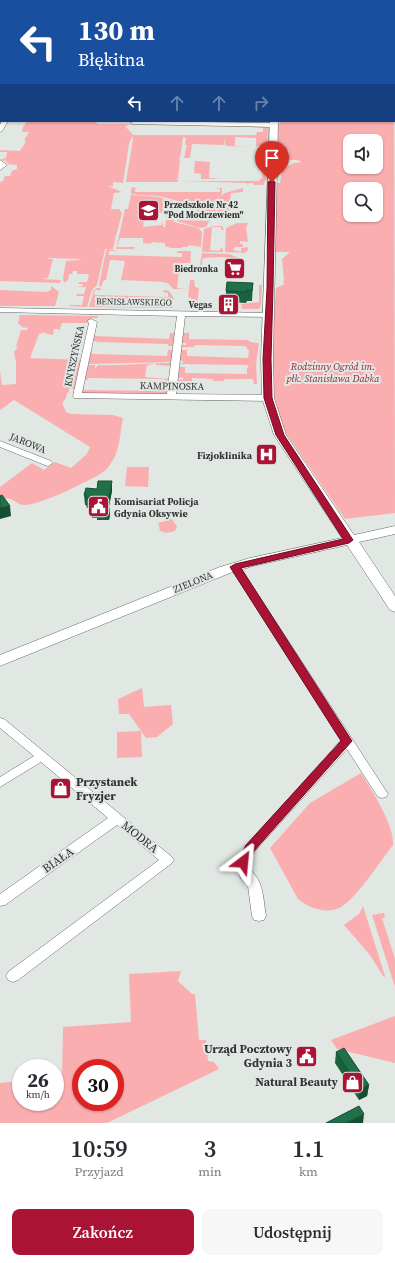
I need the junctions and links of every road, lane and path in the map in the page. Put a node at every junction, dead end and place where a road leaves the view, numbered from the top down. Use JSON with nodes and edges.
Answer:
{"nodes":[{"id":1,"x":162,"y":122,"type":"edge"},
{"id":2,"x":3,"y":123,"type":"edge"},
{"id":3,"x":134,"y":123,"type":"dead end"},
{"id":4,"x":207,"y":123,"type":"edge"},
{"id":5,"x":274,"y":123,"type":"edge"},
{"id":6,"x":0,"y":130,"type":"edge"},
{"id":7,"x":0,"y":162,"type":"edge"},
{"id":8,"x":0,"y":168,"type":"edge"},
{"id":9,"x":0,"y":310,"type":"edge"},
{"id":10,"x":181,"y":313,"type":"junction"},
{"id":11,"x":268,"y":315,"type":"junction"},
{"id":12,"x":91,"y":321,"type":"dead end"},
{"id":13,"x":77,"y":396,"type":"joint"},
{"id":14,"x":171,"y":397,"type":"junction"},
{"id":15,"x":268,"y":398,"type":"junction"},
{"id":16,"x":0,"y":444,"type":"edge"},
{"id":17,"x":48,"y":463,"type":"dead end"},
{"id":18,"x":395,"y":530,"type":"edge"},
{"id":19,"x":349,"y":540,"type":"junction"},
{"id":20,"x":235,"y":567,"type":"junction"},
{"id":21,"x":395,"y":608,"type":"edge"},
{"id":22,"x":0,"y":661,"type":"edge"},
{"id":23,"x":0,"y":722,"type":"edge"},
{"id":24,"x":347,"y":741,"type":"junction"},
{"id":25,"x":41,"y":757,"type":"junction"},
{"id":26,"x":0,"y":783,"type":"edge"},
{"id":27,"x":382,"y":794,"type":"dead end"},
{"id":28,"x":117,"y":818,"type":"junction"},
{"id":29,"x":0,"y":901,"type":"edge"},
{"id":30,"x":259,"y":916,"type":"dead end"},
{"id":31,"x":14,"y":976,"type":"dead end"}],
"edges":[{"from":1,"to":3,"type":"street"},
{"from":1,"to":4,"type":"street"},
{"from":2,"to":6,"type":"street"},
{"from":4,"to":5,"type":"street"},
{"from":5,"to":11,"type":"street"},
{"from":7,"to":8,"type":"street"},
{"from":9,"to":10,"type":"street","name":"BENISŁAWSKIEGO"},
{"from":10,"to":11,"type":"street","name":"BENISŁAWSKIEGO"},
{"from":10,"to":14,"type":"street"},
{"from":11,"to":15,"type":"street"},
{"from":12,"to":13,"type":"street","name":"KNYSZYŃSKA"},
{"from":13,"to":14,"type":"street","name":"KAMPINOSKA"},
{"from":14,"to":15,"type":"street","name":"KAMPINOSKA"},
{"from":15,"to":19,"type":"street"},
{"from":16,"to":17,"type":"street","name":"JAROWA"},
{"from":18,"to":19,"type":"street","name":"ZIELONA"},
{"from":19,"to":20,"type":"street","name":"ZIELONA"},
{"from":19,"to":21,"type":"street"},
{"from":20,"to":22,"type":"street","name":"ZIELONA"},
{"from":20,"to":24,"type":"street"},
{"from":23,"to":25,"type":"street","name":"MODRA"},
{"from":24,"to":27,"type":"street"},
{"from":24,"to":30,"type":"street"},
{"from":25,"to":26,"type":"street"},
{"from":25,"to":28,"type":"street","name":"MODRA"},
{"from":28,"to":29,"type":"street","name":"BIAŁA"},
{"from":28,"to":31,"type":"street","name":"MODRA"}]}
